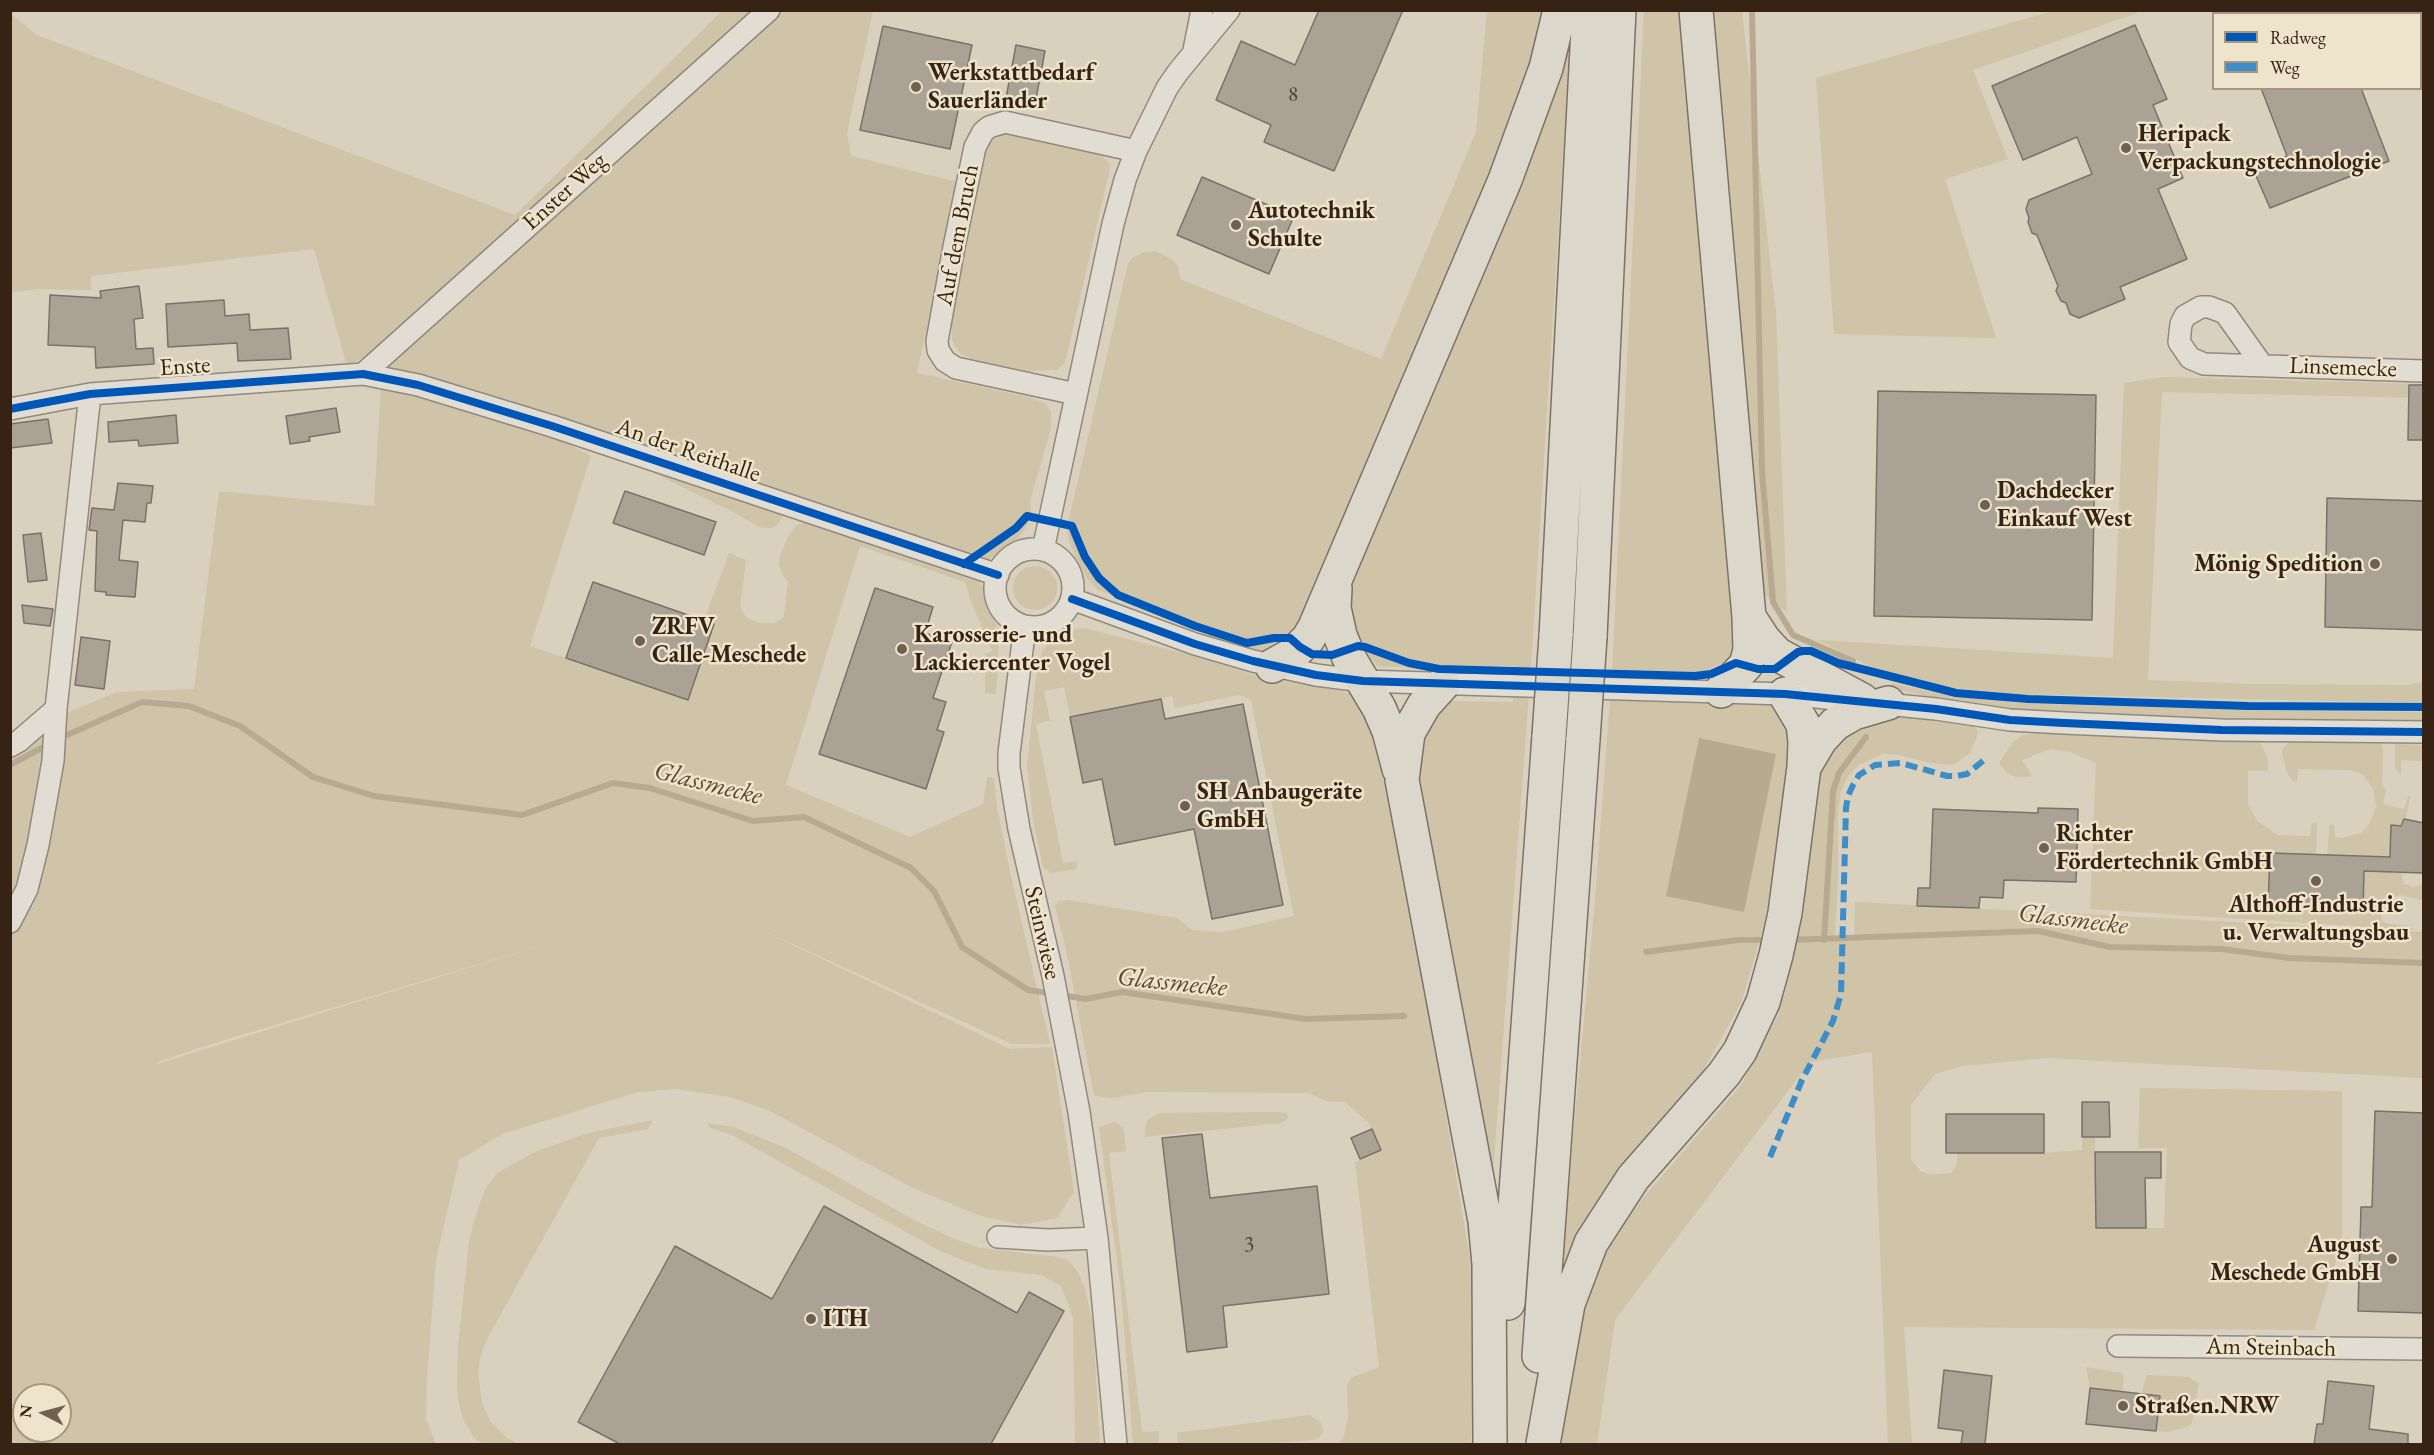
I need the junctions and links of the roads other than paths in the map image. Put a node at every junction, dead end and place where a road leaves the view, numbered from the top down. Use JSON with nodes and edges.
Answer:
{"nodes":[{"id":1,"x":769,"y":10,"type":"edge"},
{"id":2,"x":1202,"y":10,"type":"edge"},
{"id":3,"x":1229,"y":10,"type":"edge"},
{"id":4,"x":1560,"y":10,"type":"edge"},
{"id":5,"x":1589,"y":10,"type":"edge"},
{"id":6,"x":1619,"y":10,"type":"edge"},
{"id":7,"x":1696,"y":10,"type":"edge"},
{"id":8,"x":1193,"y":53,"type":"junction"},
{"id":9,"x":1136,"y":151,"type":"junction"},
{"id":10,"x":2262,"y":364,"type":"dead end"},
{"id":11,"x":2424,"y":370,"type":"edge"},
{"id":12,"x":363,"y":374,"type":"junction"},
{"id":13,"x":90,"y":394,"type":"junction"},
{"id":14,"x":1076,"y":394,"type":"junction"},
{"id":15,"x":10,"y":409,"type":"edge"},
{"id":16,"x":1043,"y":550,"type":"junction"},
{"id":17,"x":998,"y":575,"type":"junction"},
{"id":18,"x":1335,"y":581,"type":"junction"},
{"id":19,"x":1072,"y":599,"type":"junction"},
{"id":20,"x":1749,"y":617,"type":"junction"},
{"id":21,"x":1025,"y":626,"type":"junction"},
{"id":22,"x":1272,"y":666,"type":"junction"},
{"id":23,"x":1362,"y":681,"type":"junction"},
{"id":24,"x":1443,"y":684,"type":"junction"},
{"id":25,"x":1721,"y":691,"type":"junction"},
{"id":26,"x":1785,"y":694,"type":"junction"},
{"id":27,"x":1875,"y":702,"type":"junction"},
{"id":28,"x":55,"y":719,"type":"junction"},
{"id":29,"x":2424,"y":732,"type":"edge"},
{"id":30,"x":10,"y":746,"type":"edge"},
{"id":31,"x":1804,"y":767,"type":"junction"},
{"id":32,"x":1402,"y":780,"type":"junction"},
{"id":33,"x":10,"y":922,"type":"edge"},
{"id":34,"x":998,"y":1237,"type":"dead end"},
{"id":35,"x":1098,"y":1238,"type":"junction"},
{"id":36,"x":2118,"y":1346,"type":"dead end"},
{"id":37,"x":2424,"y":1349,"type":"edge"},
{"id":38,"x":1116,"y":1444,"type":"edge"},
{"id":39,"x":1490,"y":1444,"type":"edge"},
{"id":40,"x":1498,"y":1444,"type":"edge"},
{"id":41,"x":1533,"y":1444,"type":"edge"},
{"id":42,"x":1543,"y":1444,"type":"edge"}],
"edges":[{"from":1,"to":12,"type":"street","name":"Enster Weg"},
{"from":2,"to":8,"type":"street"},
{"from":3,"to":8,"type":"street"},
{"from":4,"to":18,"type":"highway"},
{"from":5,"to":40,"type":"highway","bridge":true},
{"from":6,"to":41,"type":"highway","bridge":true},
{"from":7,"to":20,"type":"highway"},
{"from":8,"to":9,"type":"street"},
{"from":9,"to":14,"type":"street"},
{"from":9,"to":14,"type":"street","name":"Auf dem Bruch"},
{"from":10,"to":11,"type":"street","name":"Linsemecke"},
{"from":12,"to":13,"type":"street","name":"Enste"},
{"from":12,"to":17,"type":"street","name":"An der Reithalle"},
{"from":13,"to":15,"type":"street","name":"Enste"},
{"from":13,"to":28,"type":"street"},
{"from":14,"to":16,"type":"street"},
{"from":16,"to":17,"type":"street"},
{"from":16,"to":19,"type":"street"},
{"from":17,"to":21,"type":"street"},
{"from":18,"to":22,"type":"highway"},
{"from":18,"to":23,"type":"highway"},
{"from":19,"to":21,"type":"street"},
{"from":19,"to":22,"type":"street"},
{"from":20,"to":25,"type":"highway"},
{"from":20,"to":27,"type":"highway"},
{"from":21,"to":35,"type":"street","name":"Steinwiese"},
{"from":22,"to":23,"type":"street"},
{"from":23,"to":24,"type":"street"},
{"from":23,"to":32,"type":"highway"},
{"from":24,"to":25,"type":"street"},
{"from":24,"to":32,"type":"highway"},
{"from":25,"to":26,"type":"street"},
{"from":26,"to":27,"type":"street"},
{"from":26,"to":31,"type":"highway"},
{"from":27,"to":29,"type":"street"},
{"from":27,"to":31,"type":"highway"},
{"from":28,"to":30,"type":"street"},
{"from":28,"to":33,"type":"street"},
{"from":31,"to":42,"type":"highway"},
{"from":32,"to":39,"type":"highway"},
{"from":34,"to":35,"type":"street"},
{"from":35,"to":38,"type":"street","name":"Steinwiese"},
{"from":36,"to":37,"type":"street","name":"Am Steinbach"}]}
